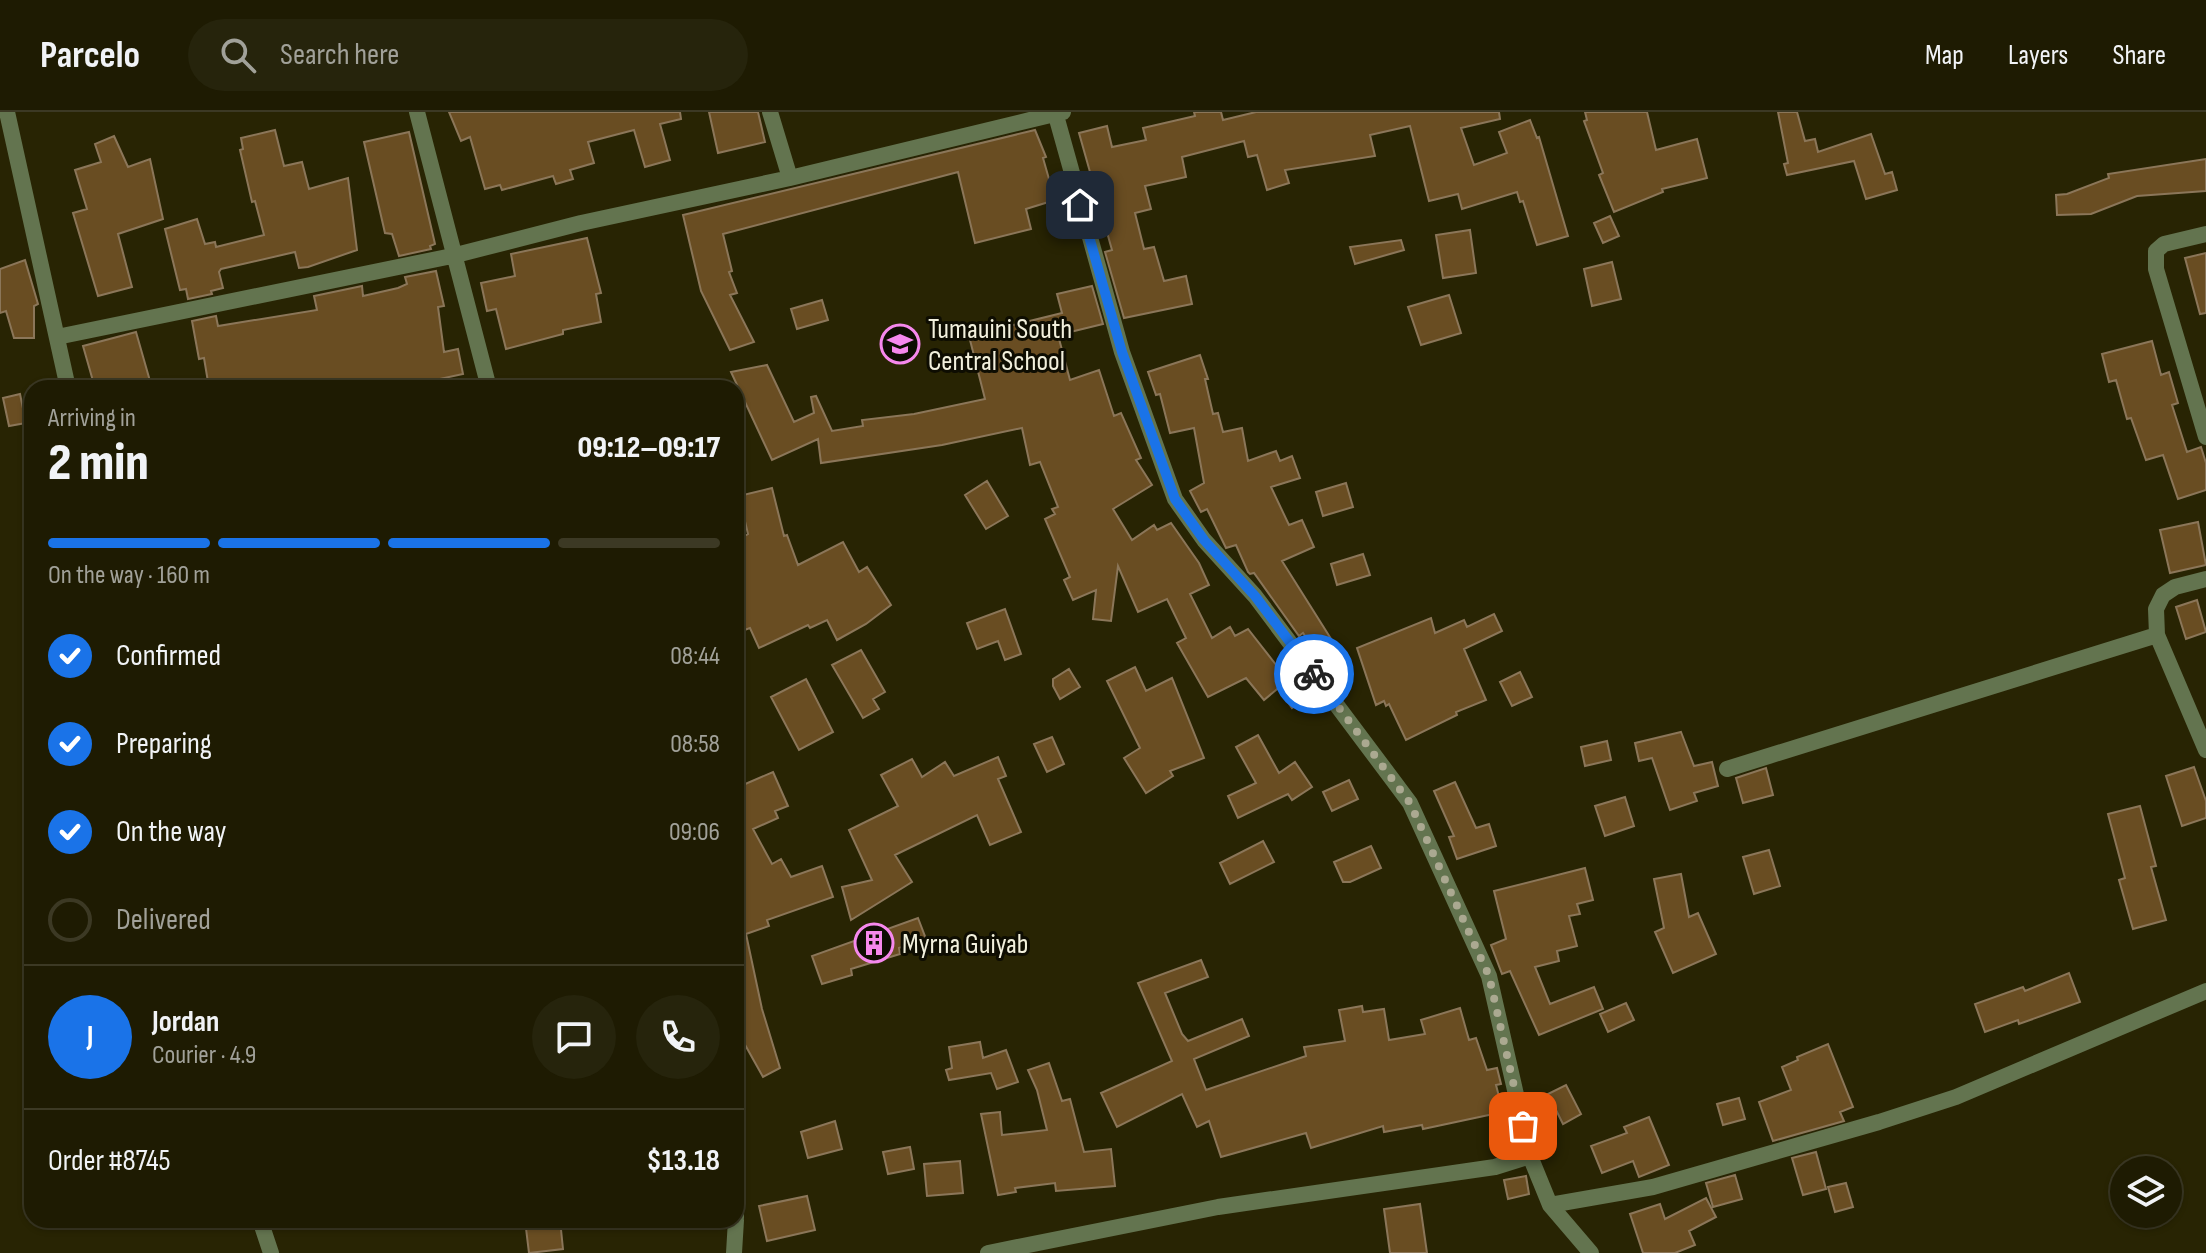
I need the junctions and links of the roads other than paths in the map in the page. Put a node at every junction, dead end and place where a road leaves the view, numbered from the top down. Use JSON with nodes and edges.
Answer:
{"nodes":[{"id":1,"x":7,"y":112,"type":"edge"},
{"id":2,"x":417,"y":112,"type":"edge"},
{"id":3,"x":770,"y":112,"type":"edge"},
{"id":4,"x":1058,"y":112,"type":"edge"},
{"id":5,"x":790,"y":178,"type":"junction"},
{"id":6,"x":2206,"y":234,"type":"edge"},
{"id":7,"x":452,"y":256,"type":"junction"},
{"id":8,"x":57,"y":337,"type":"junction"},
{"id":9,"x":66,"y":380,"type":"edge"},
{"id":10,"x":487,"y":380,"type":"edge"},
{"id":11,"x":2206,"y":437,"type":"edge"},
{"id":12,"x":2206,"y":579,"type":"edge"},
{"id":13,"x":2157,"y":635,"type":"junction"},
{"id":14,"x":2206,"y":750,"type":"edge"},
{"id":15,"x":1727,"y":769,"type":"dead end"},
{"id":16,"x":2206,"y":991,"type":"edge"},
{"id":17,"x":1530,"y":1156,"type":"junction"},
{"id":18,"x":1550,"y":1205,"type":"junction"},
{"id":19,"x":263,"y":1228,"type":"edge"},
{"id":20,"x":735,"y":1228,"type":"edge"},
{"id":21,"x":271,"y":1253,"type":"edge"},
{"id":22,"x":734,"y":1253,"type":"edge"},
{"id":23,"x":988,"y":1253,"type":"edge"},
{"id":24,"x":1591,"y":1253,"type":"edge"}],
"edges":[{"from":1,"to":8,"type":"street"},
{"from":2,"to":7,"type":"street"},
{"from":3,"to":5,"type":"street"},
{"from":4,"to":5,"type":"street"},
{"from":4,"to":17,"type":"street"},
{"from":5,"to":7,"type":"street"},
{"from":6,"to":11,"type":"street"},
{"from":7,"to":8,"type":"street"},
{"from":7,"to":10,"type":"street"},
{"from":8,"to":9,"type":"street"},
{"from":12,"to":13,"type":"street"},
{"from":13,"to":14,"type":"street"},
{"from":13,"to":15,"type":"street"},
{"from":16,"to":18,"type":"street"},
{"from":17,"to":18,"type":"street"},
{"from":17,"to":23,"type":"street"},
{"from":18,"to":24,"type":"street"},
{"from":19,"to":21,"type":"street"},
{"from":20,"to":22,"type":"street"}]}
